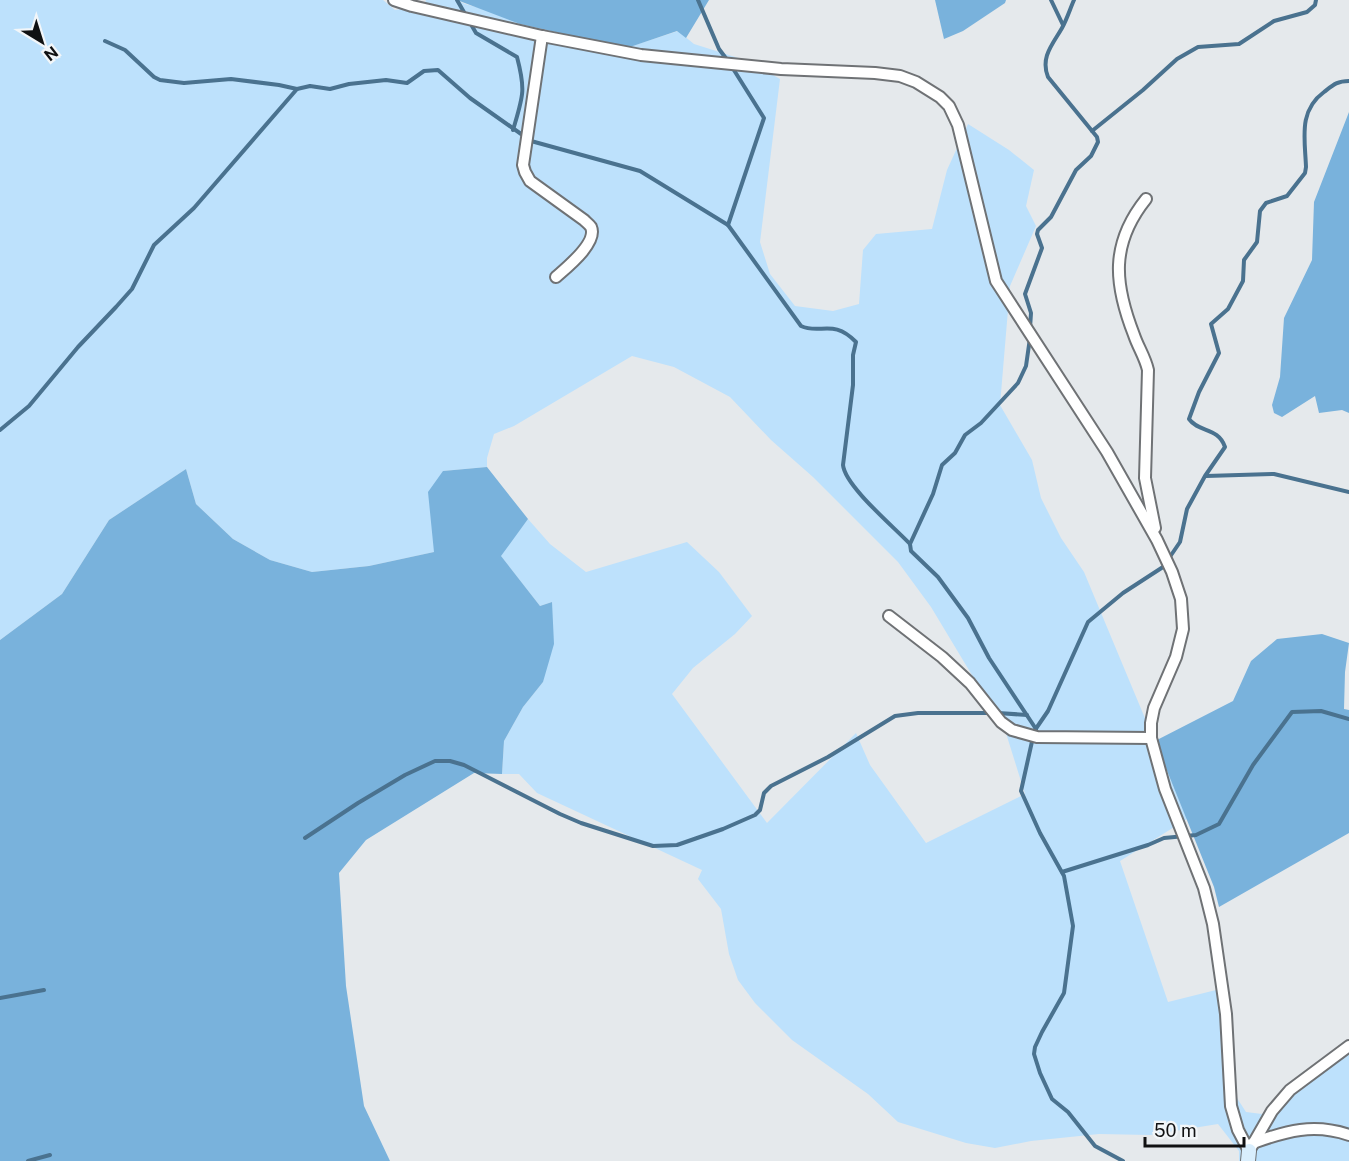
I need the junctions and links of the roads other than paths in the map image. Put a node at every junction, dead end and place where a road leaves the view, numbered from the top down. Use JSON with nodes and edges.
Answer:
{"nodes":[{"id":1,"x":394,"y":0,"type":"edge"},
{"id":2,"x":542,"y":36,"type":"junction"},
{"id":3,"x":1146,"y":199,"type":"dead end"},
{"id":4,"x":556,"y":277,"type":"dead end"},
{"id":5,"x":1157,"y":540,"type":"junction"},
{"id":6,"x":889,"y":616,"type":"dead end"},
{"id":7,"x":1151,"y":738,"type":"junction"},
{"id":8,"x":1349,"y":1046,"type":"edge"},
{"id":9,"x":1349,"y":1135,"type":"edge"},
{"id":10,"x":1250,"y":1152,"type":"edge"}],
"edges":[{"from":1,"to":2,"type":"street"},
{"from":2,"to":4,"type":"street"},
{"from":2,"to":5,"type":"street"},
{"from":3,"to":5,"type":"street"},
{"from":5,"to":7,"type":"street"},
{"from":6,"to":7,"type":"street"},
{"from":7,"to":10,"type":"street"},
{"from":8,"to":10,"type":"street"},
{"from":9,"to":10,"type":"street"}]}
